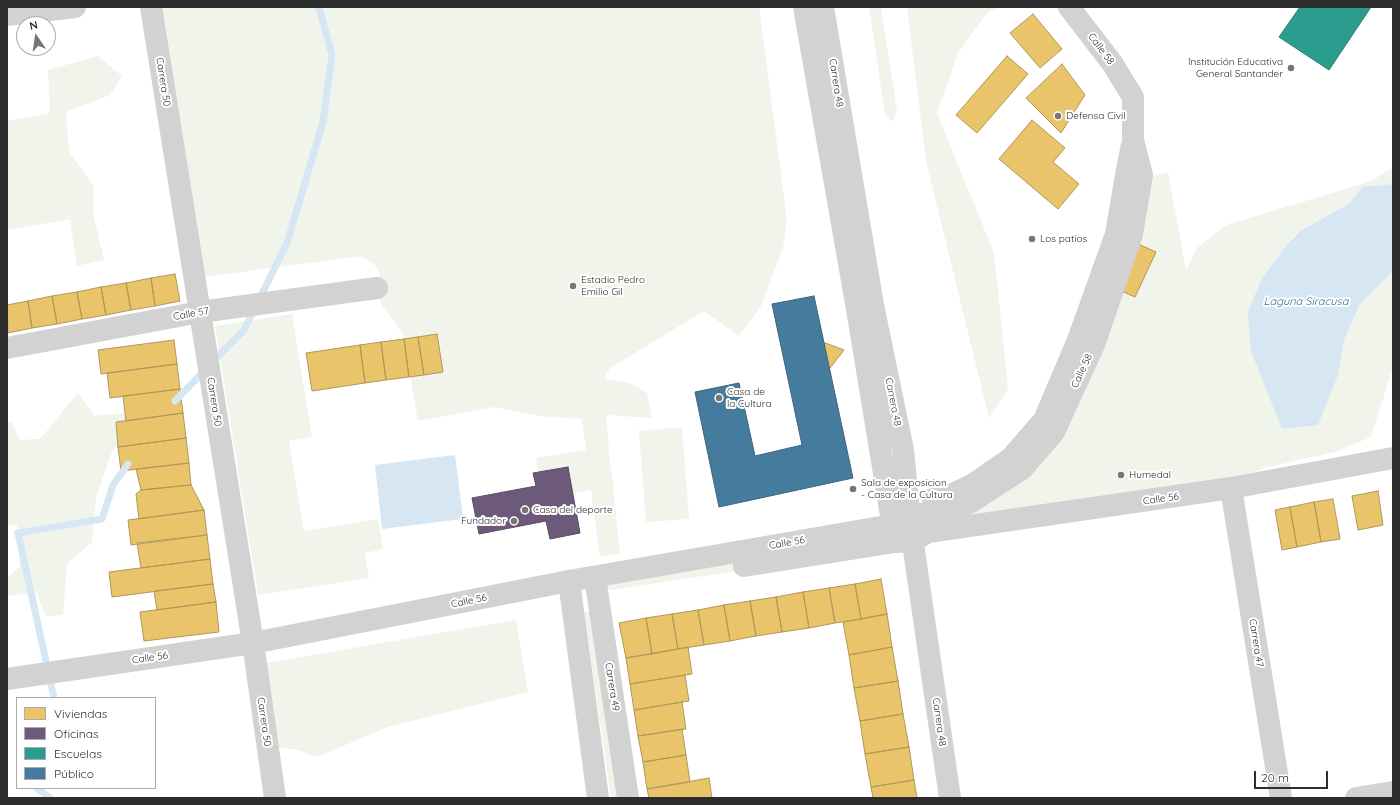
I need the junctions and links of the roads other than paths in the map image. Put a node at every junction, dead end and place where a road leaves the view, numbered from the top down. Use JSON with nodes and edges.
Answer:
{"nodes":[{"id":1,"x":75,"y":7,"type":"edge"},
{"id":2,"x":151,"y":7,"type":"edge"},
{"id":3,"x":804,"y":7,"type":"edge"},
{"id":4,"x":1069,"y":7,"type":"edge"},
{"id":5,"x":7,"y":15,"type":"edge"},
{"id":6,"x":819,"y":21,"type":"edge"},
{"id":7,"x":377,"y":288,"type":"dead end"},
{"id":8,"x":200,"y":312,"type":"junction"},
{"id":9,"x":7,"y":348,"type":"edge"},
{"id":10,"x":1393,"y":458,"type":"edge"},
{"id":11,"x":1231,"y":488,"type":"junction"},
{"id":12,"x":908,"y":526,"type":"junction"},
{"id":13,"x":596,"y":583,"type":"junction"},
{"id":14,"x":570,"y":588,"type":"junction"},
{"id":15,"x":253,"y":643,"type":"junction"},
{"id":16,"x":7,"y":679,"type":"edge"},
{"id":17,"x":1393,"y":792,"type":"edge"},
{"id":18,"x":276,"y":798,"type":"edge"},
{"id":19,"x":598,"y":798,"type":"edge"},
{"id":20,"x":628,"y":798,"type":"edge"},
{"id":21,"x":950,"y":798,"type":"edge"},
{"id":22,"x":1281,"y":798,"type":"edge"},
{"id":23,"x":1356,"y":798,"type":"edge"}],
"edges":[{"from":1,"to":5,"type":"street"},
{"from":2,"to":8,"type":"street","name":"Carrera 50"},
{"from":3,"to":6,"type":"street","name":"Carrera 48"},
{"from":4,"to":12,"type":"street","name":"Calle 58"},
{"from":6,"to":12,"type":"street","name":"Carrera 48"},
{"from":7,"to":8,"type":"street","name":"Calle 57"},
{"from":8,"to":9,"type":"street","name":"Calle 57"},
{"from":8,"to":15,"type":"street","name":"Carrera 50"},
{"from":10,"to":11,"type":"street","name":"Calle 56"},
{"from":11,"to":12,"type":"street","name":"Calle 56"},
{"from":11,"to":22,"type":"street","name":"Carrera 47"},
{"from":12,"to":13,"type":"street","name":"Calle 56"},
{"from":12,"to":21,"type":"street","name":"Carrera 48"},
{"from":13,"to":14,"type":"street","name":"Calle 56"},
{"from":13,"to":20,"type":"street","name":"Carrera 49"},
{"from":14,"to":15,"type":"street","name":"Calle 56"},
{"from":14,"to":19,"type":"street"},
{"from":15,"to":16,"type":"street","name":"Calle 56"},
{"from":15,"to":18,"type":"street","name":"Carrera 50"},
{"from":17,"to":23,"type":"street"}]}
